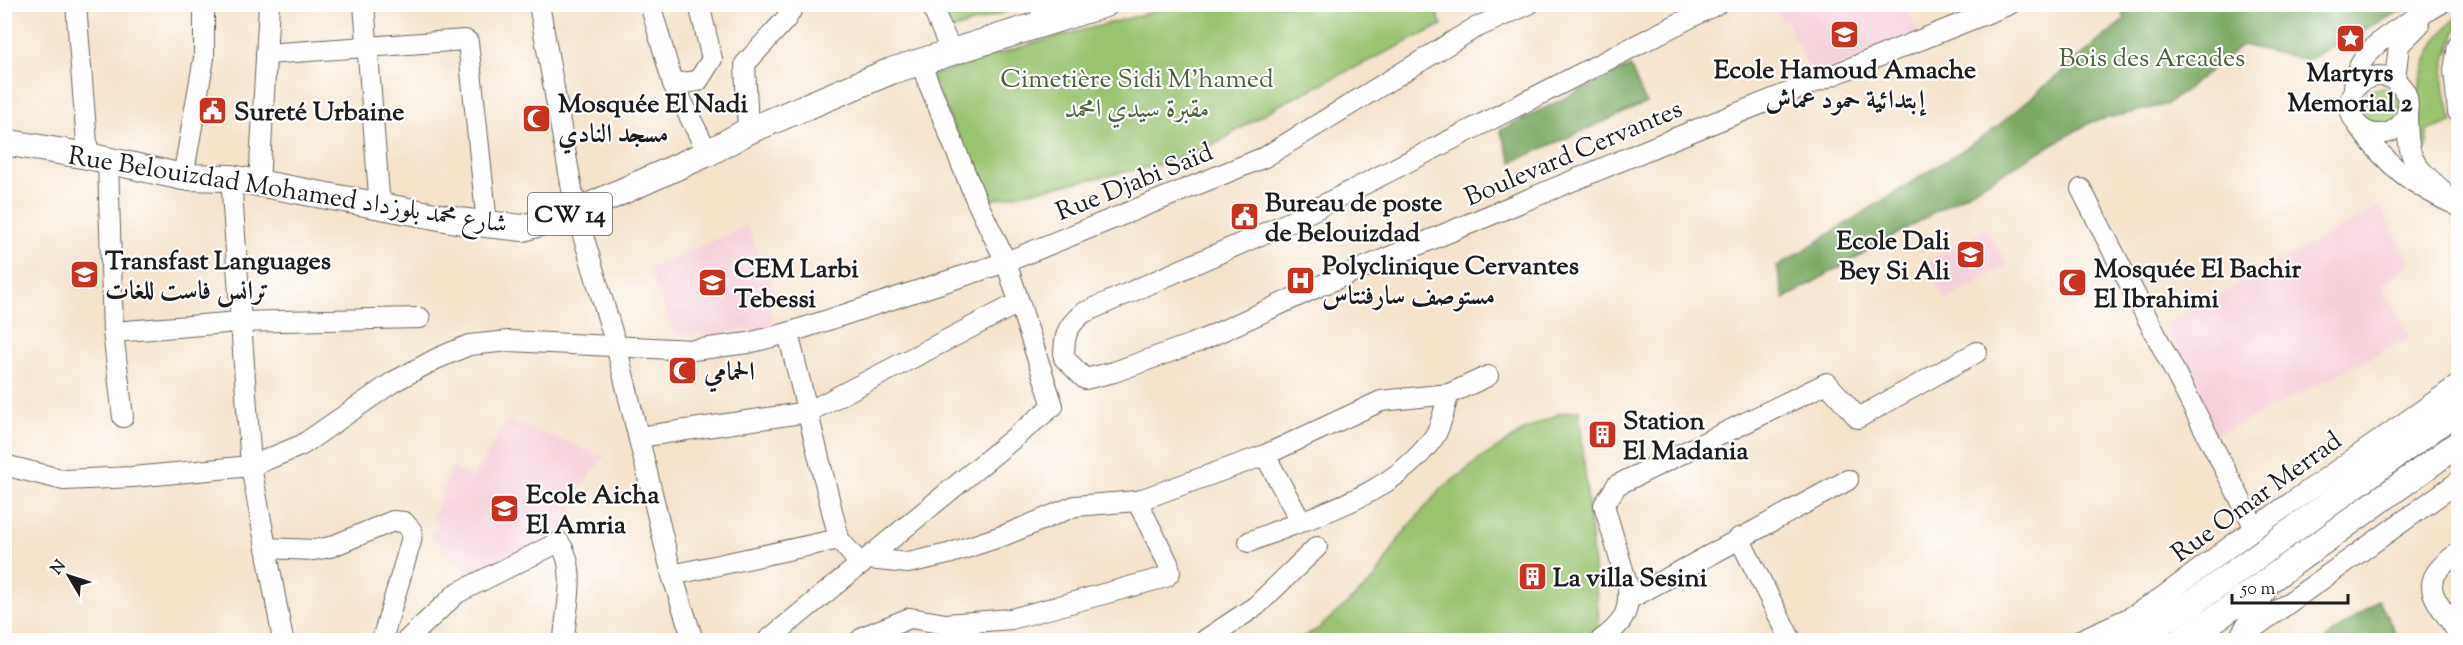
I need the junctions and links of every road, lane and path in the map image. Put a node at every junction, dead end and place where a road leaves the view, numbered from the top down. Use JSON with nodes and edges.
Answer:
{"nodes":[{"id":1,"x":76,"y":4,"type":"edge"},
{"id":2,"x":204,"y":4,"type":"edge"},
{"id":3,"x":269,"y":4,"type":"edge"},
{"id":4,"x":364,"y":4,"type":"edge"},
{"id":5,"x":539,"y":4,"type":"edge"},
{"id":6,"x":650,"y":4,"type":"edge"},
{"id":7,"x":699,"y":4,"type":"edge"},
{"id":8,"x":795,"y":4,"type":"edge"},
{"id":9,"x":931,"y":4,"type":"edge"},
{"id":10,"x":1105,"y":4,"type":"edge"},
{"id":11,"x":1529,"y":4,"type":"edge"},
{"id":12,"x":1717,"y":4,"type":"edge"},
{"id":13,"x":2010,"y":4,"type":"edge"},
{"id":14,"x":2440,"y":4,"type":"edge"},
{"id":15,"x":2453,"y":4,"type":"edge"},
{"id":16,"x":1042,"y":14,"type":"edge"},
{"id":17,"x":2458,"y":46,"type":"edge"},
{"id":18,"x":368,"y":49,"type":"junction"},
{"id":19,"x":951,"y":51,"type":"junction"},
{"id":20,"x":266,"y":54,"type":"junction"},
{"id":21,"x":920,"y":62,"type":"junction"},
{"id":22,"x":2395,"y":80,"type":"junction"},
{"id":23,"x":674,"y":84,"type":"junction"},
{"id":24,"x":2354,"y":90,"type":"junction"},
{"id":25,"x":2458,"y":112,"type":"edge"},
{"id":26,"x":2407,"y":114,"type":"junction"},
{"id":27,"x":2359,"y":127,"type":"junction"},
{"id":28,"x":748,"y":131,"type":"junction"},
{"id":29,"x":4,"y":142,"type":"edge"},
{"id":30,"x":708,"y":153,"type":"junction"},
{"id":31,"x":98,"y":158,"type":"junction"},
{"id":32,"x":183,"y":177,"type":"junction"},
{"id":33,"x":231,"y":178,"type":"junction"},
{"id":34,"x":259,"y":184,"type":"junction"},
{"id":35,"x":2081,"y":189,"type":"dead end"},
{"id":36,"x":2458,"y":206,"type":"edge"},
{"id":37,"x":380,"y":207,"type":"junction"},
{"id":38,"x":576,"y":212,"type":"junction"},
{"id":39,"x":487,"y":224,"type":"junction"},
{"id":40,"x":1006,"y":262,"type":"junction"},
{"id":41,"x":1018,"y":303,"type":"junction"},
{"id":42,"x":420,"y":318,"type":"dead end"},
{"id":43,"x":239,"y":322,"type":"junction"},
{"id":44,"x":113,"y":332,"type":"junction"},
{"id":45,"x":788,"y":333,"type":"junction"},
{"id":46,"x":616,"y":345,"type":"junction"},
{"id":47,"x":1977,"y":352,"type":"dead end"},
{"id":48,"x":1488,"y":376,"type":"dead end"},
{"id":49,"x":2458,"y":385,"type":"edge"},
{"id":50,"x":1449,"y":394,"type":"junction"},
{"id":51,"x":2458,"y":410,"type":"edge"},
{"id":52,"x":808,"y":412,"type":"junction"},
{"id":53,"x":123,"y":417,"type":"dead end"},
{"id":54,"x":639,"y":436,"type":"junction"},
{"id":55,"x":2458,"y":444,"type":"edge"},
{"id":56,"x":1265,"y":455,"type":"junction"},
{"id":57,"x":4,"y":465,"type":"edge"},
{"id":58,"x":251,"y":466,"type":"junction"},
{"id":59,"x":1848,"y":480,"type":"dead end"},
{"id":60,"x":2458,"y":482,"type":"edge"},
{"id":61,"x":1137,"y":501,"type":"junction"},
{"id":62,"x":1300,"y":520,"type":"junction"},
{"id":63,"x":2255,"y":528,"type":"junction"},
{"id":64,"x":1738,"y":538,"type":"junction"},
{"id":65,"x":839,"y":539,"type":"junction"},
{"id":66,"x":1249,"y":542,"type":"dead end"},
{"id":67,"x":266,"y":548,"type":"junction"},
{"id":68,"x":1317,"y":548,"type":"dead end"},
{"id":69,"x":2458,"y":553,"type":"edge"},
{"id":70,"x":865,"y":562,"type":"junction"},
{"id":71,"x":672,"y":575,"type":"junction"},
{"id":72,"x":2274,"y":576,"type":"junction"},
{"id":73,"x":1629,"y":599,"type":"junction"},
{"id":74,"x":2456,"y":622,"type":"edge"},
{"id":75,"x":2246,"y":635,"type":"edge"},
{"id":76,"x":283,"y":640,"type":"edge"},
{"id":77,"x":382,"y":640,"type":"edge"},
{"id":78,"x":407,"y":640,"type":"edge"},
{"id":79,"x":564,"y":640,"type":"edge"},
{"id":80,"x":693,"y":640,"type":"edge"},
{"id":81,"x":768,"y":640,"type":"edge"},
{"id":82,"x":860,"y":640,"type":"edge"},
{"id":83,"x":1204,"y":640,"type":"edge"},
{"id":84,"x":1601,"y":640,"type":"edge"},
{"id":85,"x":1791,"y":640,"type":"edge"},
{"id":86,"x":2080,"y":640,"type":"edge"},
{"id":87,"x":2123,"y":640,"type":"edge"},
{"id":88,"x":2181,"y":640,"type":"edge"}],
"edges":[{"from":1,"to":31,"type":"street"},
{"from":2,"to":32,"type":"street"},
{"from":3,"to":20,"type":"street"},
{"from":4,"to":18,"type":"street"},
{"from":5,"to":38,"type":"street"},
{"from":6,"to":23,"type":"street"},
{"from":7,"to":23,"type":"street"},
{"from":8,"to":28,"type":"street"},
{"from":9,"to":19,"type":"street"},
{"from":10,"to":16,"type":"main road","name":"Rue Belouizdad Mohamed شارع محمد بلوزداد","number":"CW 14"},
{"from":11,"to":40,"type":"street","name":"Rue Djabi Saïd"},
{"from":12,"to":13,"type":"street","name":"Boulevard Cervantes"},
{"from":14,"to":24,"type":"street"},
{"from":15,"to":22,"type":"street"},
{"from":16,"to":19,"type":"main road","name":"Rue Belouizdad Mohamed شارع محمد بلوزداد","number":"CW 14"},
{"from":17,"to":25,"type":"street"},
{"from":18,"to":20,"type":"street"},
{"from":18,"to":37,"type":"street"},
{"from":18,"to":39,"type":"street"},
{"from":19,"to":21,"type":"main road","name":"Rue Belouizdad Mohamed شارع محمد بلوزداد","number":"CW 14"},
{"from":20,"to":34,"type":"street"},
{"from":21,"to":28,"type":"main road","name":"Rue Belouizdad Mohamed شارع محمد بلوزداد","number":"CW 14"},
{"from":21,"to":40,"type":"street"},
{"from":22,"to":24,"type":"street"},
{"from":22,"to":26,"type":"street"},
{"from":23,"to":30,"type":"street"},
{"from":24,"to":27,"type":"street"},
{"from":26,"to":27,"type":"street"},
{"from":26,"to":36,"type":"street"},
{"from":27,"to":36,"type":"street"},
{"from":28,"to":30,"type":"main road","name":"Rue Belouizdad Mohamed شارع محمد بلوزداد","number":"CW 14"},
{"from":29,"to":31,"type":"main road","name":"Rue Belouizdad Mohamed شارع محمد بلوزداد","number":"CW 14"},
{"from":30,"to":38,"type":"main road","name":"Rue Belouizdad Mohamed شارع محمد بلوزداد","number":"CW 14"},
{"from":31,"to":32,"type":"main road","name":"Rue Belouizdad Mohamed شارع محمد بلوزداد","number":"CW 14"},
{"from":31,"to":44,"type":"street"},
{"from":32,"to":33,"type":"main road","name":"Rue Belouizdad Mohamed شارع محمد بلوزداد","number":"CW 14"},
{"from":33,"to":34,"type":"main road","name":"Rue Belouizdad Mohamed شارع محمد بلوزداد","number":"CW 14"},
{"from":33,"to":43,"type":"street"},
{"from":34,"to":37,"type":"main road","name":"Rue Belouizdad Mohamed شارع محمد بلوزداد","number":"CW 14"},
{"from":35,"to":63,"type":"street"},
{"from":37,"to":39,"type":"main road","name":"Rue Belouizdad Mohamed شارع محمد بلوزداد","number":"CW 14"},
{"from":38,"to":39,"type":"main road","name":"Rue Belouizdad Mohamed شارع محمد بلوزداد","number":"CW 14"},
{"from":38,"to":46,"type":"street"},
{"from":40,"to":41,"type":"street"},
{"from":40,"to":45,"type":"street","name":"Rue Djabi Saïd"},
{"from":41,"to":52,"type":"street"},
{"from":41,"to":70,"type":"street"},
{"from":42,"to":43,"type":"street"},
{"from":43,"to":44,"type":"street"},
{"from":43,"to":58,"type":"street"},
{"from":44,"to":53,"type":"street"},
{"from":45,"to":46,"type":"street","name":"Rue Djabi Saïd"},
{"from":45,"to":52,"type":"street"},
{"from":46,"to":54,"type":"street"},
{"from":46,"to":58,"type":"street","name":"Rue Djabi Saïd"},
{"from":47,"to":73,"type":"street"},
{"from":48,"to":50,"type":"street"},
{"from":49,"to":63,"type":"street","name":"Rue Omar Merrad"},
{"from":50,"to":56,"type":"street"},
{"from":50,"to":62,"type":"street"},
{"from":51,"to":87,"type":"main road"},
{"from":52,"to":54,"type":"street"},
{"from":52,"to":65,"type":"street"},
{"from":54,"to":71,"type":"street"},
{"from":55,"to":72,"type":"main road"},
{"from":56,"to":61,"type":"street"},
{"from":56,"to":62,"type":"street"},
{"from":57,"to":58,"type":"street","name":"Rue Djabi Saïd"},
{"from":58,"to":67,"type":"street"},
{"from":59,"to":64,"type":"street"},
{"from":60,"to":75,"type":"street"},
{"from":61,"to":70,"type":"street"},
{"from":61,"to":82,"type":"street"},
{"from":62,"to":66,"type":"street"},
{"from":63,"to":86,"type":"street","name":"Rue Omar Merrad"},
{"from":64,"to":73,"type":"street"},
{"from":64,"to":85,"type":"street"},
{"from":65,"to":70,"type":"street"},
{"from":65,"to":71,"type":"street"},
{"from":67,"to":76,"type":"street"},
{"from":67,"to":77,"type":"street"},
{"from":68,"to":83,"type":"street"},
{"from":69,"to":74,"type":"street"},
{"from":70,"to":81,"type":"street"},
{"from":71,"to":80,"type":"street"},
{"from":72,"to":75,"type":"street"},
{"from":72,"to":88,"type":"main road"},
{"from":73,"to":84,"type":"street"},
{"from":78,"to":79,"type":"street"}]}
